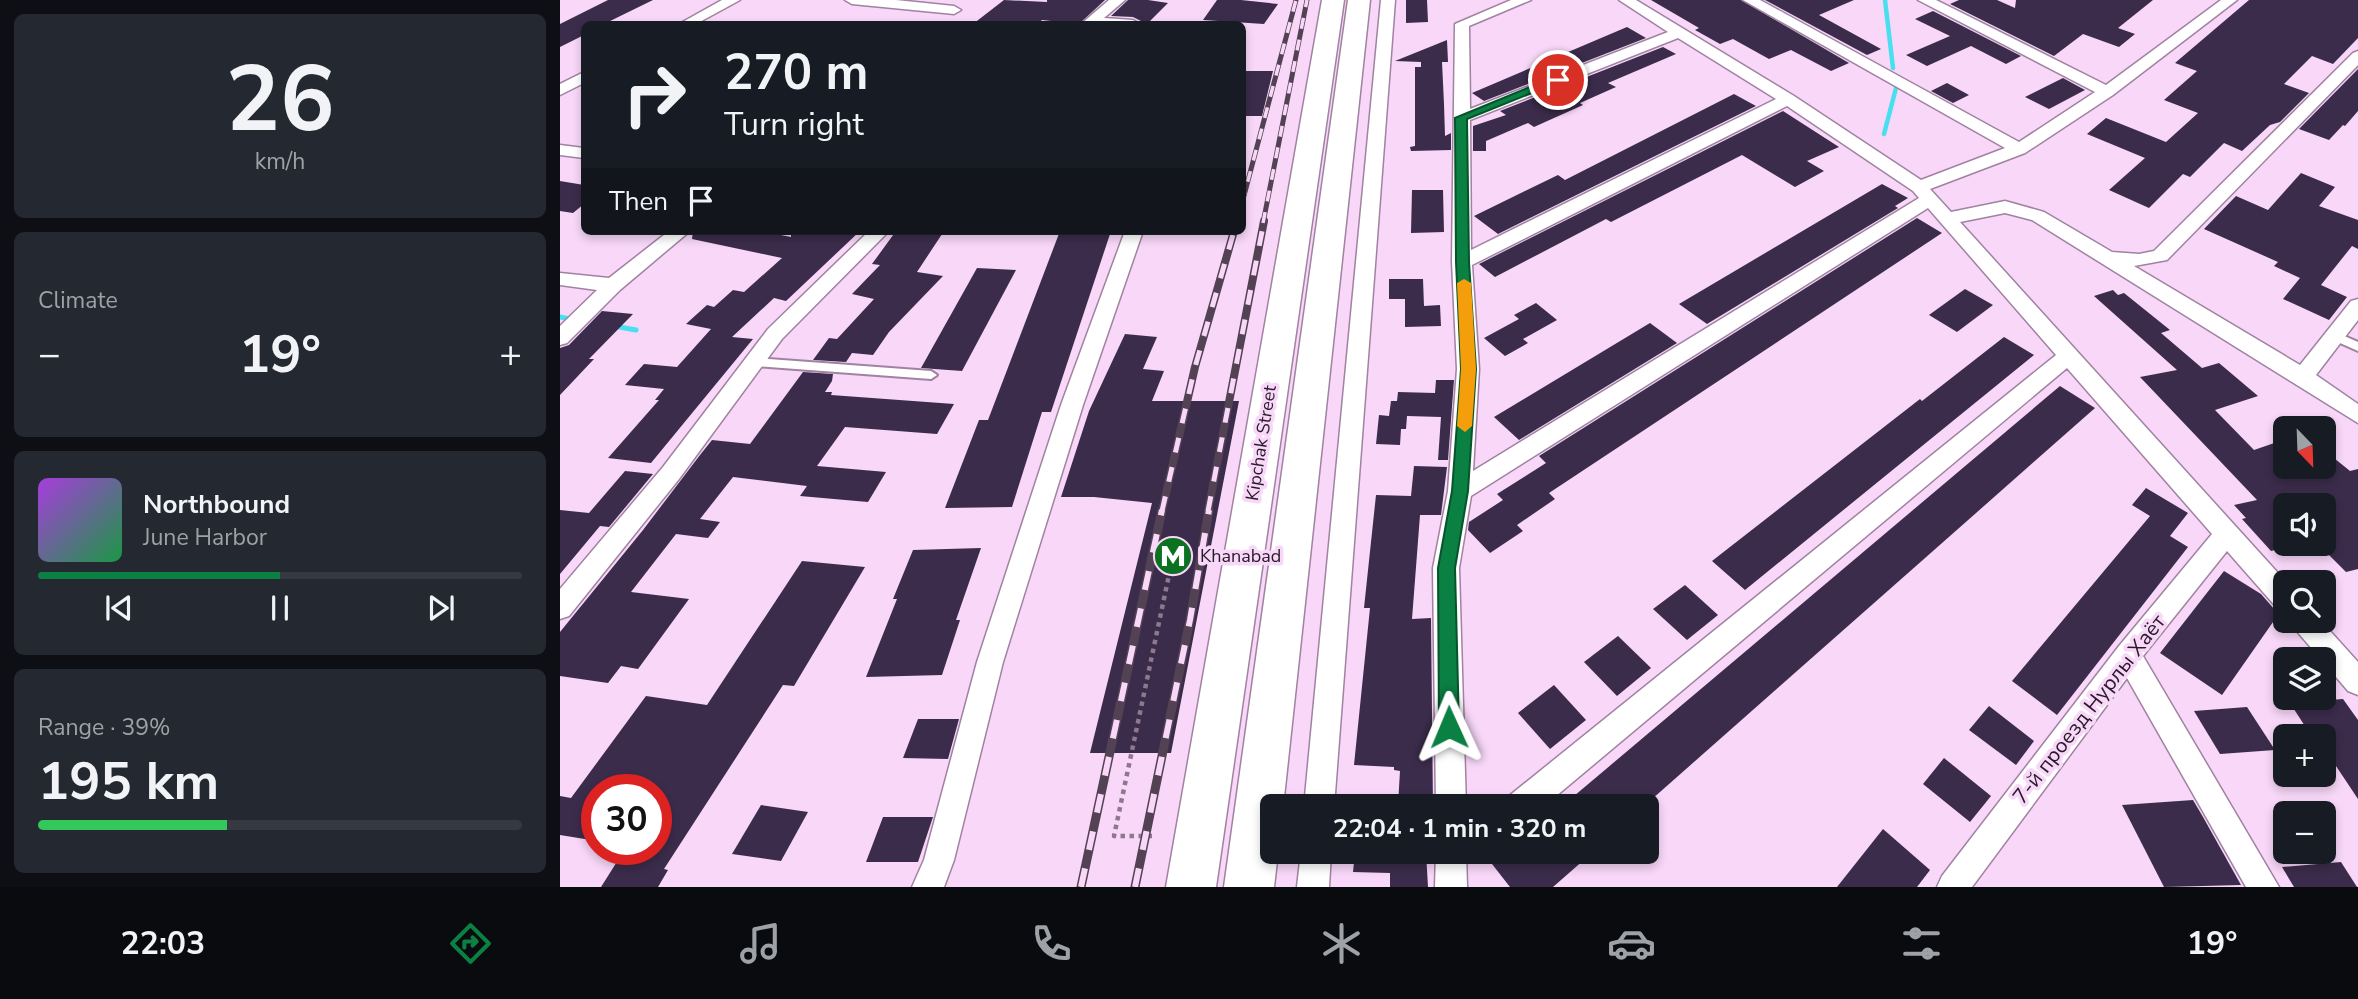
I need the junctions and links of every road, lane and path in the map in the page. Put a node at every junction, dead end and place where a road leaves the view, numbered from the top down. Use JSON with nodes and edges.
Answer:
{"nodes":[{"id":1,"x":733,"y":0,"type":"edge"},
{"id":2,"x":852,"y":0,"type":"edge"},
{"id":3,"x":967,"y":0,"type":"edge"},
{"id":4,"x":1118,"y":0,"type":"edge"},
{"id":5,"x":1333,"y":0,"type":"edge"},
{"id":6,"x":1359,"y":0,"type":"edge"},
{"id":7,"x":1388,"y":0,"type":"edge"},
{"id":8,"x":1524,"y":0,"type":"edge"},
{"id":9,"x":1626,"y":0,"type":"edge"},
{"id":10,"x":1750,"y":0,"type":"edge"},
{"id":11,"x":1925,"y":0,"type":"edge"},
{"id":12,"x":1956,"y":0,"type":"edge"},
{"id":13,"x":2230,"y":0,"type":"edge"},
{"id":14,"x":1941,"y":8,"type":"junction"},
{"id":15,"x":954,"y":10,"type":"junction"},
{"id":16,"x":692,"y":21,"type":"edge"},
{"id":17,"x":941,"y":21,"type":"edge"},
{"id":18,"x":1092,"y":21,"type":"edge"},
{"id":19,"x":1680,"y":32,"type":"junction"},
{"id":20,"x":2358,"y":56,"type":"edge"},
{"id":21,"x":560,"y":75,"type":"edge"},
{"id":22,"x":580,"y":79,"type":"edge"},
{"id":23,"x":560,"y":90,"type":"edge"},
{"id":24,"x":2107,"y":92,"type":"junction"},
{"id":25,"x":1788,"y":99,"type":"junction"},
{"id":26,"x":1461,"y":118,"type":"junction"},
{"id":27,"x":2020,"y":149,"type":"junction"},
{"id":28,"x":560,"y":150,"type":"edge"},
{"id":29,"x":581,"y":153,"type":"edge"},
{"id":30,"x":1925,"y":192,"type":"junction"},
{"id":31,"x":1949,"y":218,"type":"junction"},
{"id":32,"x":676,"y":235,"type":"edge"},
{"id":33,"x":876,"y":235,"type":"edge"},
{"id":34,"x":1133,"y":235,"type":"edge"},
{"id":35,"x":2108,"y":257,"type":"junction"},
{"id":36,"x":1462,"y":262,"type":"junction"},
{"id":37,"x":560,"y":279,"type":"edge"},
{"id":38,"x":614,"y":285,"type":"junction"},
{"id":39,"x":2358,"y":306,"type":"edge"},
{"id":40,"x":2335,"y":336,"type":"junction"},
{"id":41,"x":560,"y":338,"type":"edge"},
{"id":42,"x":2358,"y":347,"type":"edge"},
{"id":43,"x":2068,"y":356,"type":"junction"},
{"id":44,"x":754,"y":362,"type":"junction"},
{"id":45,"x":931,"y":375,"type":"dead end"},
{"id":46,"x":2303,"y":377,"type":"junction"},
{"id":47,"x":2358,"y":415,"type":"edge"},
{"id":48,"x":1460,"y":491,"type":"junction"},
{"id":49,"x":2227,"y":534,"type":"junction"},
{"id":50,"x":1173,"y":556,"type":"dead end"},
{"id":51,"x":2273,"y":585,"type":"edge"},
{"id":52,"x":560,"y":608,"type":"edge"},
{"id":53,"x":2315,"y":633,"type":"edge"},
{"id":54,"x":2128,"y":655,"type":"junction"},
{"id":55,"x":2358,"y":682,"type":"edge"},
{"id":56,"x":1321,"y":794,"type":"edge"},
{"id":57,"x":1451,"y":794,"type":"edge"},
{"id":58,"x":1536,"y":794,"type":"edge"},
{"id":59,"x":1152,"y":836,"type":"dead end"},
{"id":60,"x":1315,"y":864,"type":"edge"},
{"id":61,"x":928,"y":887,"type":"edge"},
{"id":62,"x":1191,"y":887,"type":"edge"},
{"id":63,"x":1249,"y":887,"type":"edge"},
{"id":64,"x":1313,"y":887,"type":"edge"},
{"id":65,"x":1953,"y":887,"type":"edge"},
{"id":66,"x":2263,"y":887,"type":"edge"}],
"edges":[{"from":1,"to":16,"type":"street"},
{"from":2,"to":15,"type":"street"},
{"from":3,"to":15,"type":"street"},
{"from":4,"to":18,"type":"street"},
{"from":5,"to":62,"type":"main road","name":"Kipchak Street"},
{"from":6,"to":63,"type":"main road"},
{"from":7,"to":56,"type":"street"},
{"from":8,"to":26,"type":"street"},
{"from":9,"to":19,"type":"street"},
{"from":10,"to":27,"type":"street"},
{"from":11,"to":14,"type":"street"},
{"from":12,"to":14,"type":"street"},
{"from":13,"to":24,"type":"street"},
{"from":14,"to":24,"type":"street"},
{"from":15,"to":17,"type":"street"},
{"from":19,"to":25,"type":"street"},
{"from":19,"to":26,"type":"street"},
{"from":20,"to":35,"type":"street"},
{"from":21,"to":22,"type":"street"},
{"from":22,"to":23,"type":"street"},
{"from":24,"to":27,"type":"street"},
{"from":25,"to":30,"type":"street"},
{"from":25,"to":36,"type":"street"},
{"from":26,"to":36,"type":"street"},
{"from":27,"to":30,"type":"street"},
{"from":28,"to":29,"type":"street"},
{"from":30,"to":31,"type":"street"},
{"from":30,"to":48,"type":"street"},
{"from":31,"to":35,"type":"street"},
{"from":31,"to":43,"type":"street"},
{"from":32,"to":38,"type":"street"},
{"from":33,"to":44,"type":"street"},
{"from":34,"to":61,"type":"street"},
{"from":35,"to":46,"type":"street"},
{"from":36,"to":48,"type":"street"},
{"from":37,"to":38,"type":"street"},
{"from":38,"to":41,"type":"street"},
{"from":39,"to":40,"type":"street"},
{"from":40,"to":42,"type":"lane"},
{"from":40,"to":46,"type":"street"},
{"from":43,"to":49,"type":"street"},
{"from":43,"to":58,"type":"street"},
{"from":44,"to":45,"type":"lane"},
{"from":44,"to":52,"type":"street"},
{"from":46,"to":47,"type":"street"},
{"from":48,"to":57,"type":"street"},
{"from":49,"to":51,"type":"street"},
{"from":49,"to":54,"type":"street","name":"7-й проезд Нурлы Хаёт"},
{"from":50,"to":59,"type":"path"},
{"from":53,"to":55,"type":"street"},
{"from":54,"to":65,"type":"street","name":"7-й проезд Нурлы Хаёт"},
{"from":54,"to":66,"type":"street"},
{"from":60,"to":64,"type":"street"}]}
